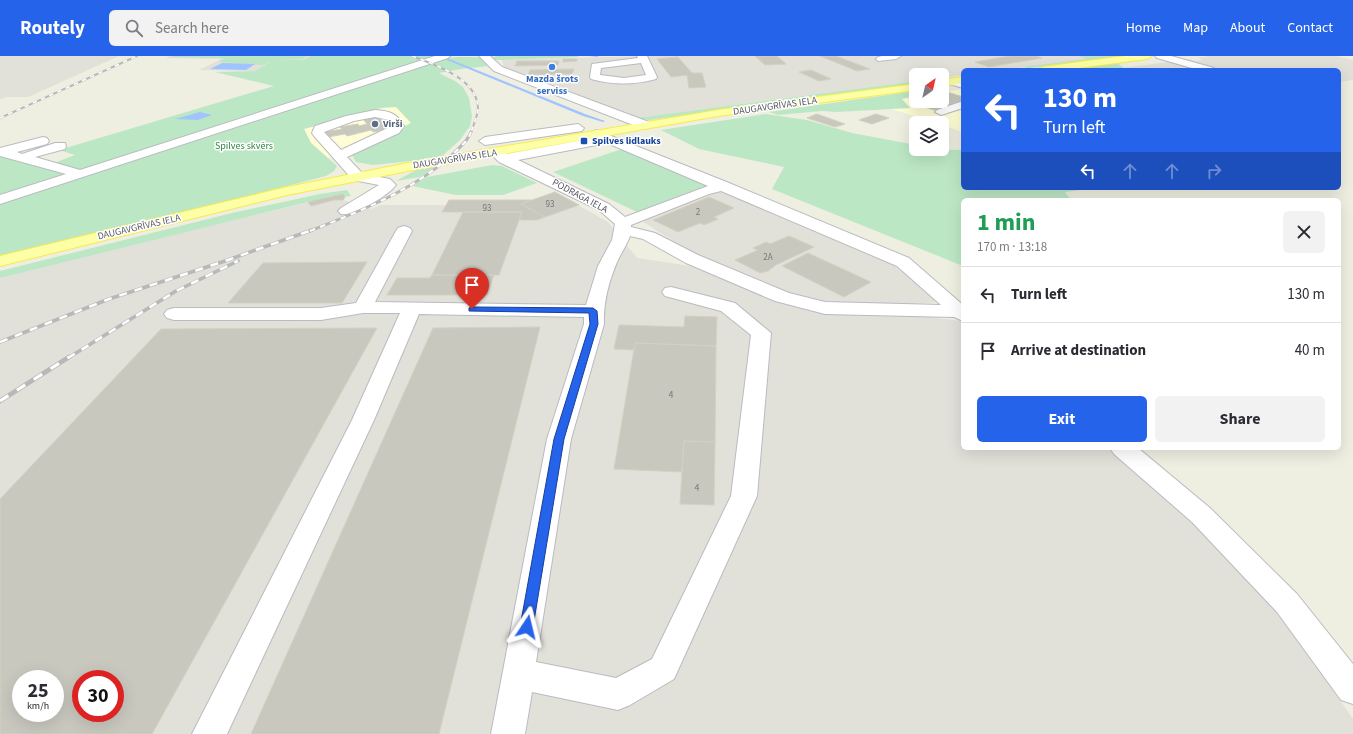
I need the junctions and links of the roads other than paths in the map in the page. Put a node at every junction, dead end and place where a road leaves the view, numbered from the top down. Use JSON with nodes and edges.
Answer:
{"nodes":[{"id":1,"x":445,"y":56,"type":"edge"},
{"id":2,"x":484,"y":56,"type":"edge"},
{"id":3,"x":896,"y":56,"type":"edge"},
{"id":4,"x":1147,"y":56,"type":"edge"},
{"id":5,"x":1160,"y":56,"type":"edge"},
{"id":6,"x":1188,"y":57,"type":"dead end"},
{"id":7,"x":643,"y":58,"type":"edge"},
{"id":8,"x":881,"y":59,"type":"dead end"},
{"id":9,"x":1172,"y":60,"type":"junction"},
{"id":10,"x":1057,"y":68,"type":"edge"},
{"id":11,"x":1202,"y":68,"type":"edge"},
{"id":12,"x":960,"y":82,"type":"edge"},
{"id":13,"x":949,"y":83,"type":"edge"},
{"id":14,"x":909,"y":88,"type":"edge"},
{"id":15,"x":961,"y":105,"type":"edge"},
{"id":16,"x":941,"y":112,"type":"dead end"},
{"id":17,"x":645,"y":125,"type":"junction"},
{"id":18,"x":578,"y":128,"type":"dead end"},
{"id":19,"x":602,"y":136,"type":"junction"},
{"id":20,"x":42,"y":140,"type":"dead end"},
{"id":21,"x":485,"y":141,"type":"dead end"},
{"id":22,"x":60,"y":146,"type":"dead end"},
{"id":23,"x":506,"y":150,"type":"junction"},
{"id":24,"x":2,"y":152,"type":"edge"},
{"id":25,"x":339,"y":156,"type":"junction"},
{"id":26,"x":22,"y":157,"type":"junction"},
{"id":27,"x":81,"y":174,"type":"junction"},
{"id":28,"x":358,"y":177,"type":"junction"},
{"id":29,"x":724,"y":186,"type":"junction"},
{"id":30,"x":0,"y":200,"type":"edge"},
{"id":31,"x":346,"y":211,"type":"dead end"},
{"id":32,"x":624,"y":226,"type":"junction"},
{"id":33,"x":404,"y":231,"type":"dead end"},
{"id":34,"x":0,"y":261,"type":"edge"},
{"id":35,"x":672,"y":292,"type":"dead end"},
{"id":36,"x":363,"y":307,"type":"junction"},
{"id":37,"x":411,"y":309,"type":"junction"},
{"id":38,"x":593,"y":311,"type":"junction"},
{"id":39,"x":960,"y":313,"type":"edge"},
{"id":40,"x":174,"y":314,"type":"dead end"},
{"id":41,"x":1124,"y":450,"type":"edge"},
{"id":42,"x":518,"y":674,"type":"junction"},
{"id":43,"x":1353,"y":690,"type":"edge"},
{"id":44,"x":209,"y":734,"type":"edge"},
{"id":45,"x":508,"y":734,"type":"edge"}],
"edges":[{"from":1,"to":27,"type":"street"},
{"from":2,"to":17,"type":"street"},
{"from":3,"to":8,"type":"street"},
{"from":4,"to":10,"type":"main road"},
{"from":5,"to":9,"type":"street"},
{"from":6,"to":9,"type":"street"},
{"from":7,"to":7,"type":"street"},
{"from":9,"to":11,"type":"street"},
{"from":12,"to":13,"type":"main road"},
{"from":14,"to":17,"type":"main road","name":"DAUGAVGRĪVAS IELA"},
{"from":15,"to":16,"type":"street"},
{"from":17,"to":19,"type":"main road","name":"DAUGAVGRĪVAS IELA"},
{"from":18,"to":23,"type":"street"},
{"from":19,"to":23,"type":"main road","name":"DAUGAVGRĪVAS IELA"},
{"from":19,"to":29,"type":"street"},
{"from":20,"to":24,"type":"street"},
{"from":21,"to":23,"type":"street"},
{"from":22,"to":26,"type":"street"},
{"from":23,"to":28,"type":"main road","name":"DAUGAVGRĪVAS IELA"},
{"from":23,"to":32,"type":"street","name":"PODRAGA IELA"},
{"from":24,"to":26,"type":"street"},
{"from":25,"to":25,"type":"street"},
{"from":25,"to":28,"type":"street"},
{"from":26,"to":27,"type":"street"},
{"from":27,"to":30,"type":"street"},
{"from":28,"to":31,"type":"street"},
{"from":28,"to":34,"type":"main road","name":"DAUGAVGRĪVAS IELA"},
{"from":29,"to":32,"type":"street"},
{"from":29,"to":39,"type":"street"},
{"from":32,"to":38,"type":"street"},
{"from":32,"to":39,"type":"street"},
{"from":33,"to":36,"type":"street"},
{"from":35,"to":42,"type":"street"},
{"from":36,"to":37,"type":"street"},
{"from":36,"to":40,"type":"street"},
{"from":37,"to":38,"type":"street"},
{"from":37,"to":44,"type":"street"},
{"from":38,"to":42,"type":"street"},
{"from":41,"to":43,"type":"street"},
{"from":42,"to":45,"type":"street"}]}
